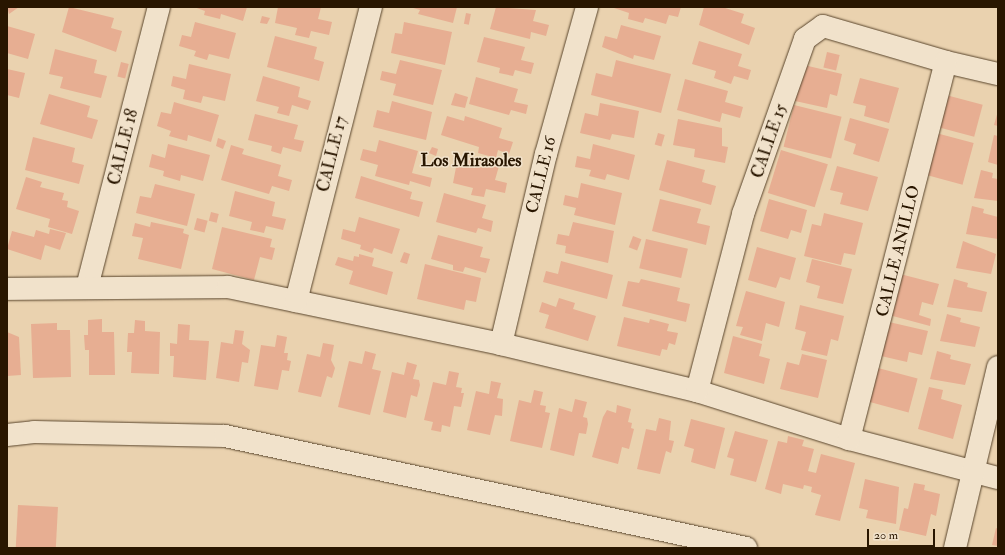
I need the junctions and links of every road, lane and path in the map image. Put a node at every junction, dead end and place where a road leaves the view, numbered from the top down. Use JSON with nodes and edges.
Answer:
{"nodes":[{"id":1,"x":159,"y":7,"type":"edge"},
{"id":2,"x":371,"y":7,"type":"edge"},
{"id":3,"x":587,"y":7,"type":"edge"},
{"id":4,"x":946,"y":62,"type":"junction"},
{"id":5,"x":998,"y":74,"type":"edge"},
{"id":6,"x":86,"y":287,"type":"junction"},
{"id":7,"x":7,"y":289,"type":"edge"},
{"id":8,"x":296,"y":301,"type":"junction"},
{"id":9,"x":501,"y":344,"type":"junction"},
{"id":10,"x":998,"y":367,"type":"edge"},
{"id":11,"x":697,"y":391,"type":"junction"},
{"id":12,"x":7,"y":435,"type":"edge"},
{"id":13,"x":849,"y":439,"type":"junction"},
{"id":14,"x":971,"y":472,"type":"junction"},
{"id":15,"x":998,"y":478,"type":"edge"},
{"id":16,"x":746,"y":548,"type":"edge"},
{"id":17,"x":955,"y":548,"type":"edge"}],
"edges":[{"from":1,"to":6,"type":"street","name":"CALLE 18"},
{"from":2,"to":8,"type":"street","name":"CALLE 17"},
{"from":3,"to":9,"type":"street","name":"CALLE 16"},
{"from":4,"to":5,"type":"street"},
{"from":4,"to":11,"type":"street","name":"CALLE 15"},
{"from":4,"to":13,"type":"street","name":"CALLE ANILLO"},
{"from":6,"to":7,"type":"street"},
{"from":6,"to":8,"type":"street"},
{"from":8,"to":9,"type":"street"},
{"from":9,"to":11,"type":"street"},
{"from":10,"to":14,"type":"street"},
{"from":11,"to":13,"type":"street"},
{"from":12,"to":16,"type":"street"},
{"from":13,"to":14,"type":"street"},
{"from":14,"to":15,"type":"street"},
{"from":14,"to":17,"type":"street"}]}
